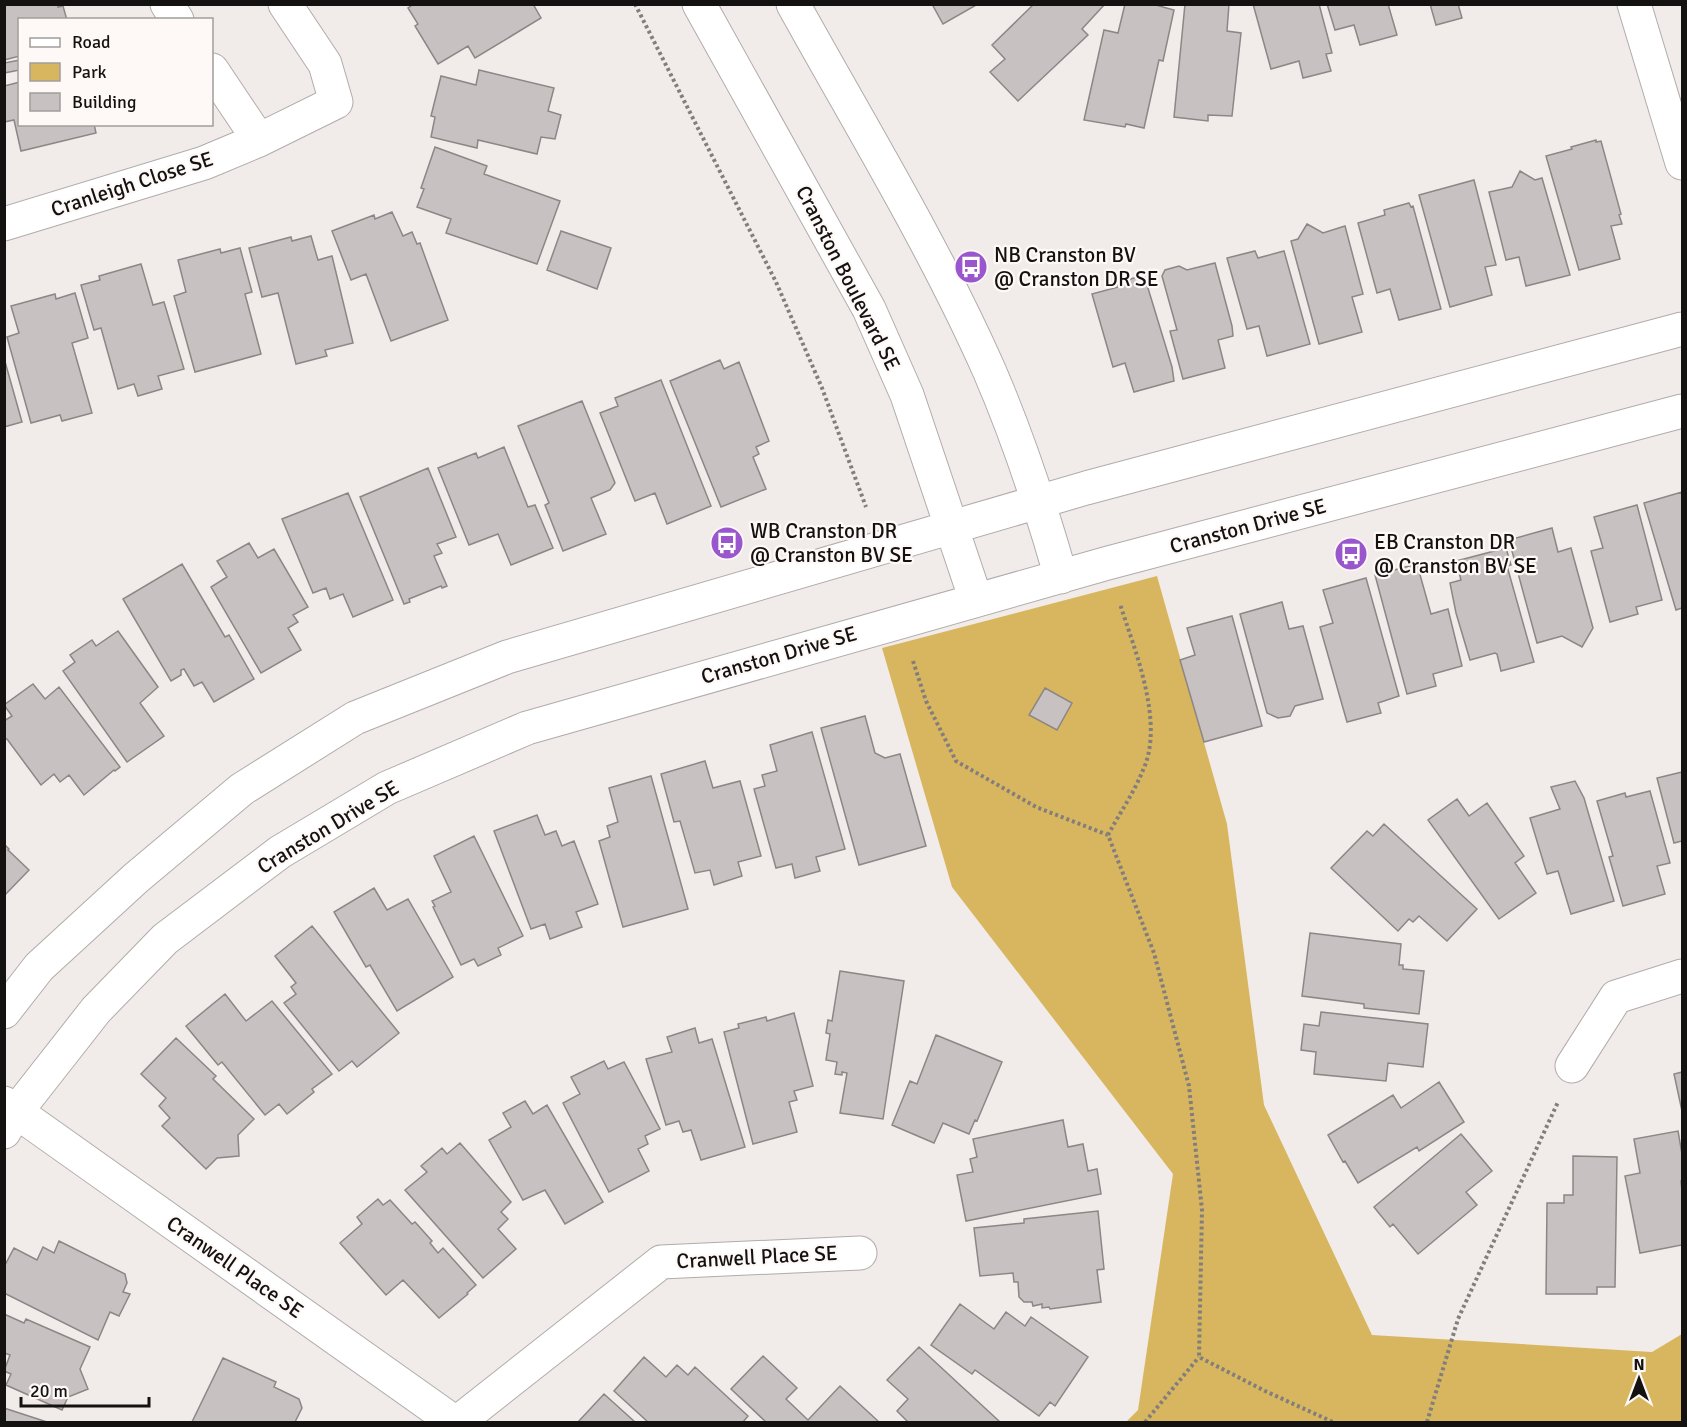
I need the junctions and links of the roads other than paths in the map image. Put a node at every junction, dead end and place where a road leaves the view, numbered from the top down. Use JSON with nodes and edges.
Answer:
{"nodes":[{"id":1,"x":167,"y":4,"type":"edge"},
{"id":2,"x":285,"y":4,"type":"edge"},
{"id":3,"x":699,"y":4,"type":"edge"},
{"id":4,"x":793,"y":4,"type":"edge"},
{"id":5,"x":1635,"y":4,"type":"edge"},
{"id":6,"x":176,"y":18,"type":"edge"},
{"id":7,"x":213,"y":71,"type":"edge"},
{"id":8,"x":259,"y":140,"type":"junction"},
{"id":9,"x":1683,"y":163,"type":"edge"},
{"id":10,"x":4,"y":224,"type":"edge"},
{"id":11,"x":1683,"y":329,"type":"edge"},
{"id":12,"x":1683,"y":411,"type":"edge"},
{"id":13,"x":1040,"y":502,"type":"junction"},
{"id":14,"x":953,"y":528,"type":"junction"},
{"id":15,"x":1061,"y":577,"type":"junction"},
{"id":16,"x":976,"y":600,"type":"junction"},
{"id":17,"x":1683,"y":976,"type":"edge"},
{"id":18,"x":4,"y":1012,"type":"edge"},
{"id":19,"x":1572,"y":1066,"type":"road end"},
{"id":20,"x":8,"y":1116,"type":"edge"},
{"id":21,"x":860,"y":1253,"type":"dead end"},
{"id":22,"x":456,"y":1422,"type":"edge"}],
"edges":[{"from":1,"to":6,"type":"street"},
{"from":2,"to":8,"type":"street","name":"Cranleigh Close SE"},
{"from":3,"to":14,"type":"street","name":"Cranston Boulevard SE"},
{"from":4,"to":13,"type":"street"},
{"from":5,"to":9,"type":"street"},
{"from":7,"to":8,"type":"street"},
{"from":8,"to":10,"type":"street","name":"Cranleigh Close SE"},
{"from":11,"to":13,"type":"street"},
{"from":12,"to":15,"type":"street","name":"Cranston Drive SE"},
{"from":13,"to":14,"type":"street"},
{"from":13,"to":15,"type":"street"},
{"from":14,"to":16,"type":"street","name":"Cranston Boulevard SE"},
{"from":14,"to":18,"type":"street"},
{"from":15,"to":16,"type":"street","name":"Cranston Drive SE"},
{"from":16,"to":20,"type":"street","name":"Cranston Drive SE"},
{"from":17,"to":19,"type":"street"},
{"from":20,"to":22,"type":"street","name":"Cranwell Place SE"},
{"from":21,"to":22,"type":"street","name":"Cranwell Place SE"}]}
